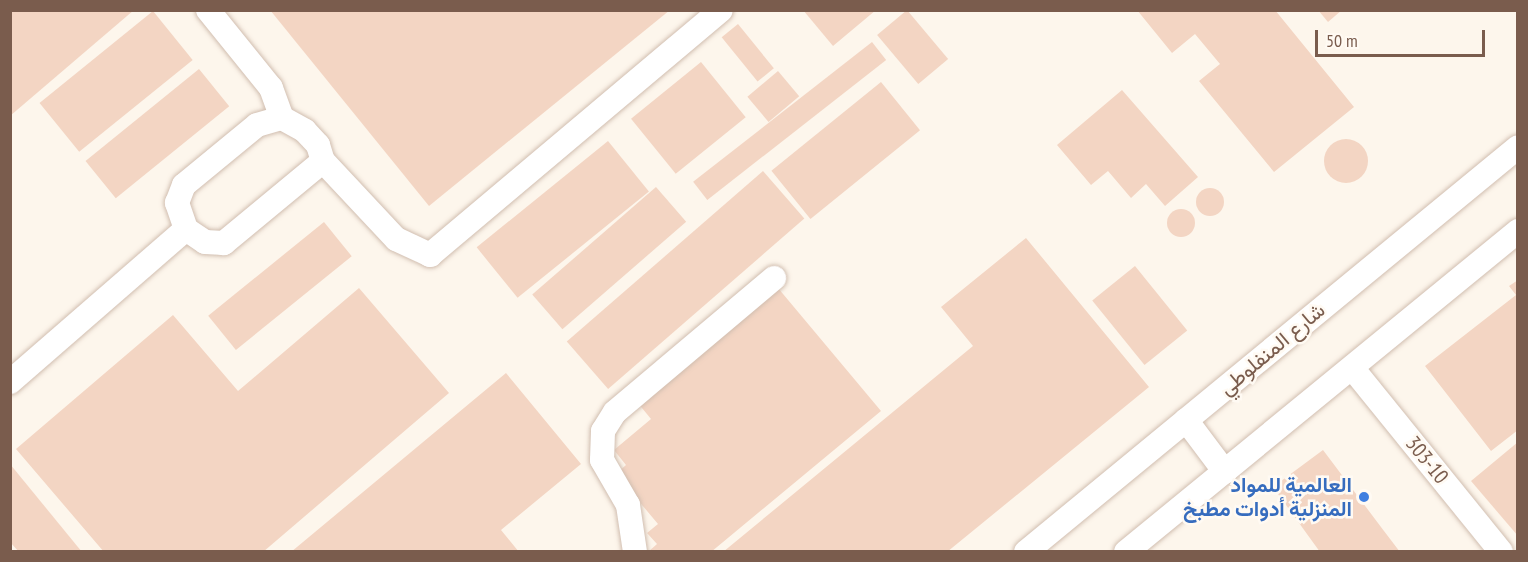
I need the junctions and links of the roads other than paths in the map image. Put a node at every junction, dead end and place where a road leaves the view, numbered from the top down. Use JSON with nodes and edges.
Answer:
{"nodes":[{"id":1,"x":208,"y":10,"type":"edge"},
{"id":2,"x":721,"y":10,"type":"edge"},
{"id":3,"x":282,"y":118,"type":"junction"},
{"id":4,"x":1518,"y":147,"type":"edge"},
{"id":5,"x":323,"y":161,"type":"junction"},
{"id":6,"x":186,"y":229,"type":"junction"},
{"id":7,"x":1518,"y":231,"type":"edge"},
{"id":8,"x":774,"y":278,"type":"dead end"},
{"id":9,"x":1353,"y":369,"type":"junction"},
{"id":10,"x":10,"y":382,"type":"edge"},
{"id":11,"x":1186,"y":420,"type":"junction"},
{"id":12,"x":1225,"y":472,"type":"junction"},
{"id":13,"x":635,"y":552,"type":"edge"},
{"id":14,"x":1026,"y":552,"type":"edge"},
{"id":15,"x":1126,"y":552,"type":"edge"},
{"id":16,"x":1501,"y":552,"type":"edge"}],
"edges":[{"from":1,"to":3,"type":"street"},
{"from":2,"to":5,"type":"street"},
{"from":3,"to":5,"type":"street"},
{"from":3,"to":6,"type":"street"},
{"from":4,"to":11,"type":"street","name":"شارع المنفلوطي"},
{"from":5,"to":6,"type":"street"},
{"from":6,"to":10,"type":"street"},
{"from":7,"to":9,"type":"street"},
{"from":8,"to":13,"type":"street"},
{"from":9,"to":12,"type":"street"},
{"from":9,"to":16,"type":"street","name":"303-10"},
{"from":11,"to":12,"type":"street"},
{"from":11,"to":14,"type":"street","name":"شارع المنفلوطي"},
{"from":12,"to":15,"type":"street"}]}
